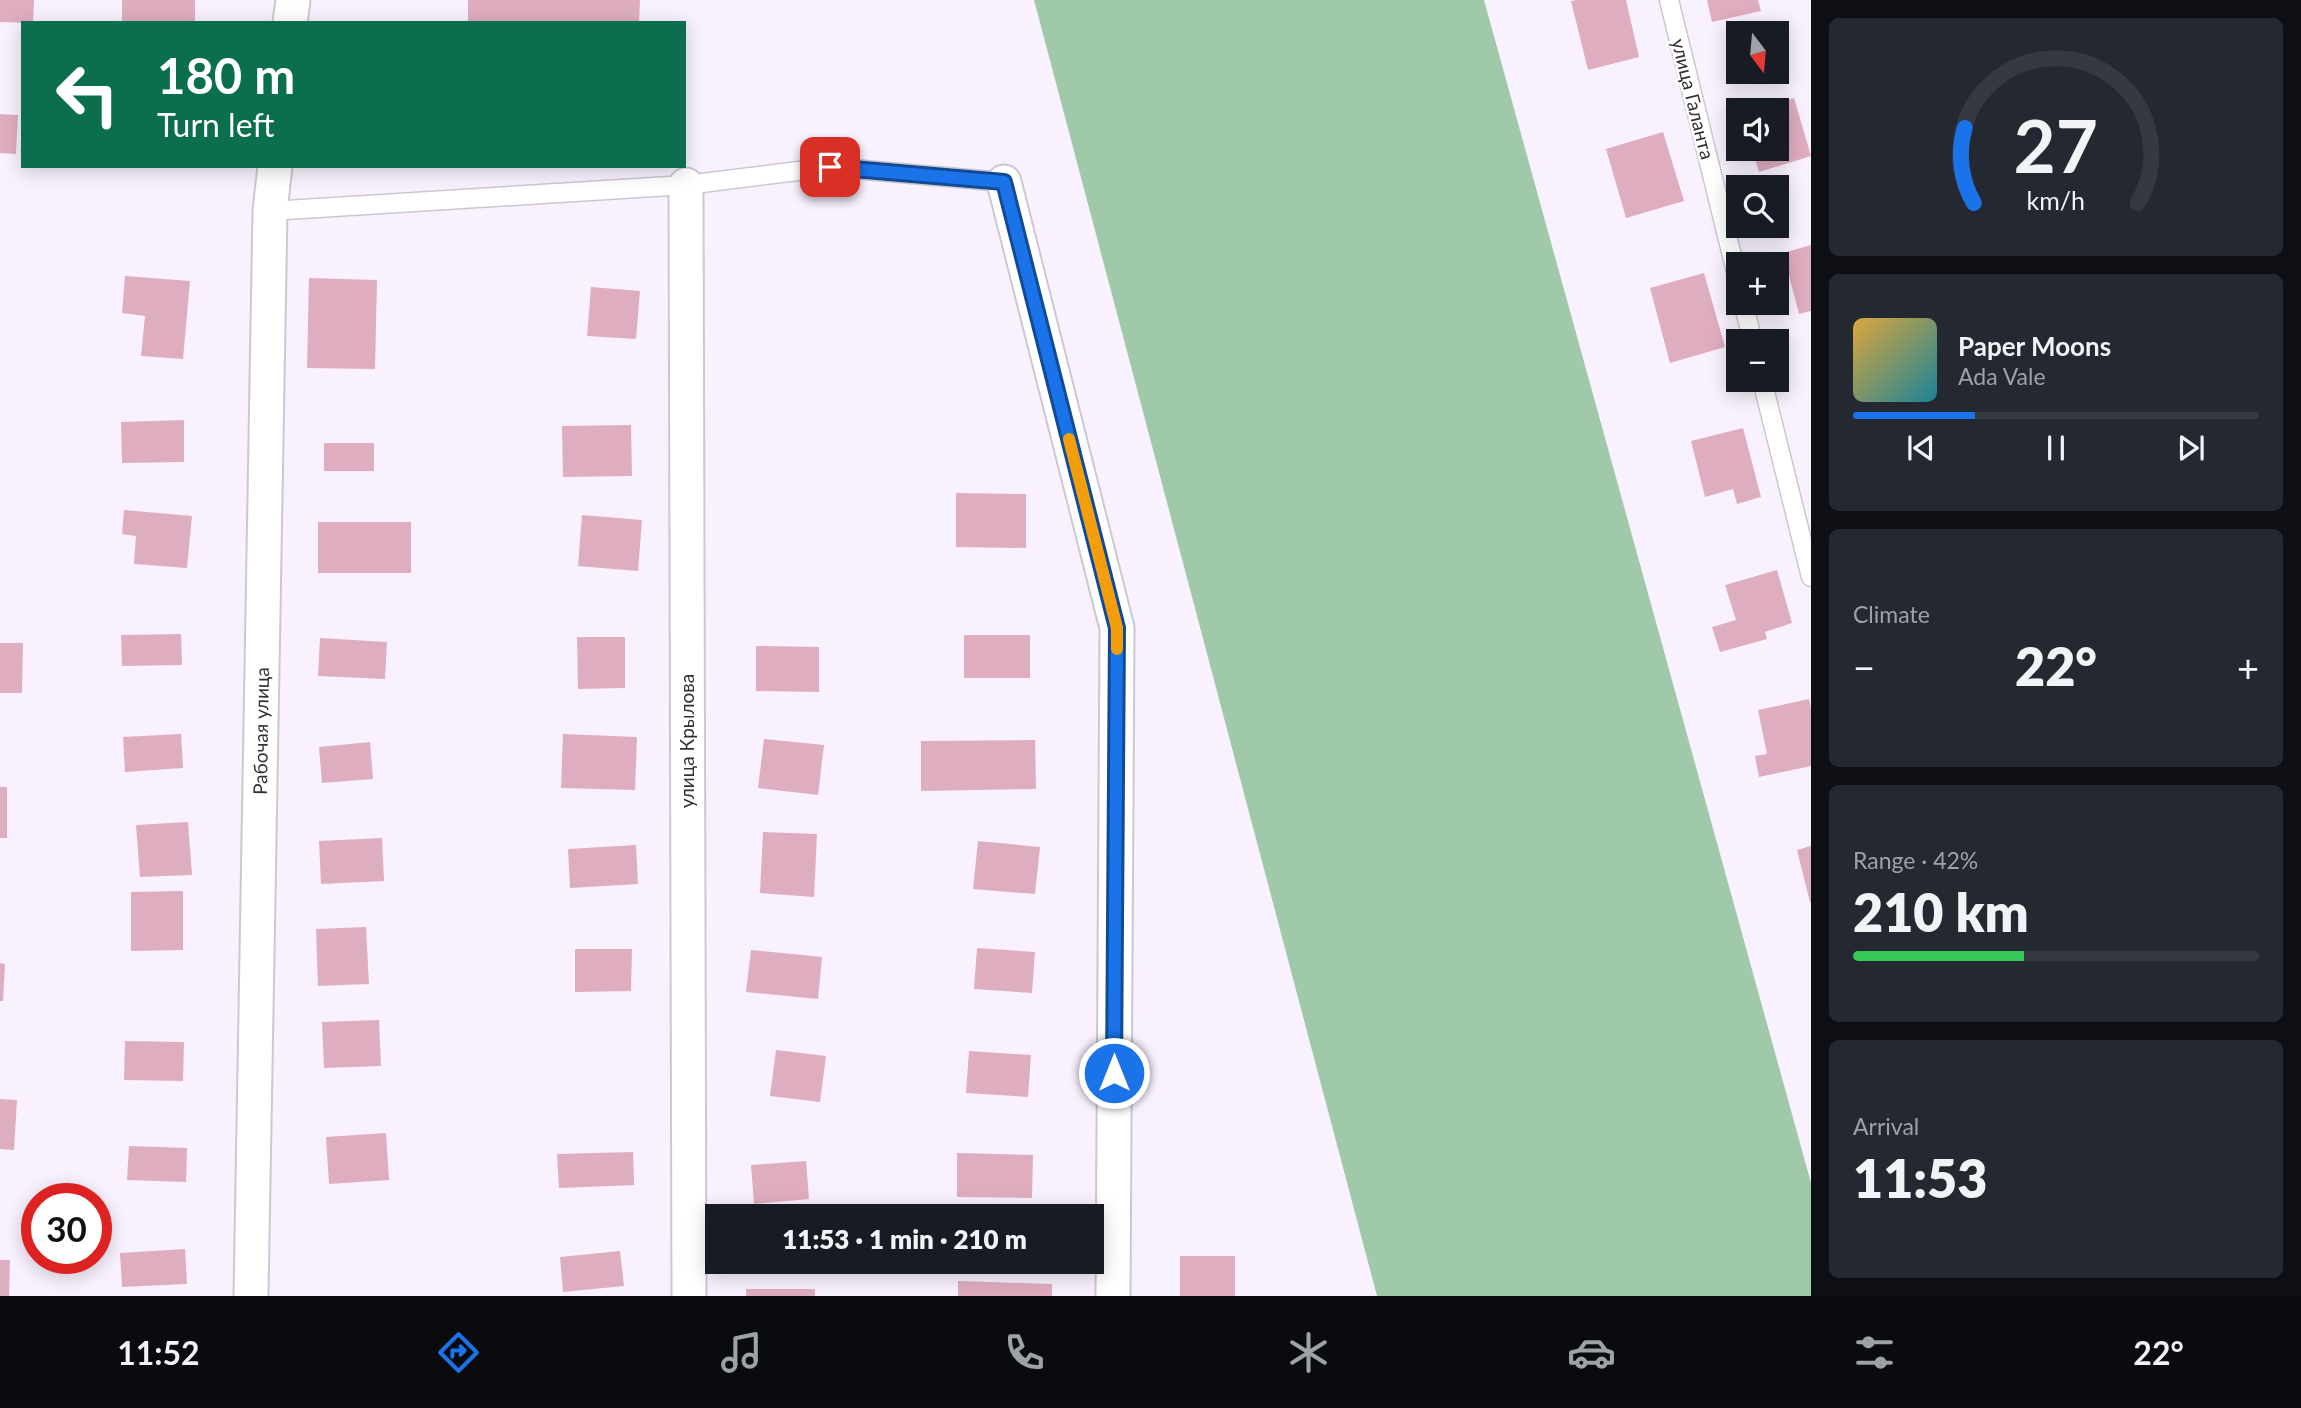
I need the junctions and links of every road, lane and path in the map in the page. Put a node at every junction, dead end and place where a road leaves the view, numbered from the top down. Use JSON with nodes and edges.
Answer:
{"nodes":[{"id":1,"x":293,"y":0,"type":"edge"},
{"id":2,"x":1669,"y":0,"type":"edge"},
{"id":3,"x":290,"y":21,"type":"edge"},
{"id":4,"x":275,"y":168,"type":"edge"},
{"id":5,"x":1004,"y":182,"type":"joint"},
{"id":6,"x":686,"y":185,"type":"junction"},
{"id":7,"x":270,"y":211,"type":"junction"},
{"id":8,"x":1731,"y":252,"type":"edge"},
{"id":9,"x":1765,"y":392,"type":"edge"},
{"id":10,"x":1811,"y":577,"type":"edge"},
{"id":11,"x":251,"y":1296,"type":"edge"},
{"id":12,"x":689,"y":1296,"type":"edge"},
{"id":13,"x":1113,"y":1296,"type":"edge"}],
"edges":[{"from":1,"to":3,"type":"street"},
{"from":2,"to":8,"type":"lane","name":"улица Галанта"},
{"from":4,"to":7,"type":"street","name":"Рабочая улица"},
{"from":5,"to":6,"type":"lane"},
{"from":5,"to":13,"type":"street"},
{"from":6,"to":7,"type":"lane"},
{"from":6,"to":12,"type":"street","name":"улица Крылова"},
{"from":7,"to":11,"type":"street","name":"Рабочая улица"},
{"from":9,"to":10,"type":"lane"}]}
